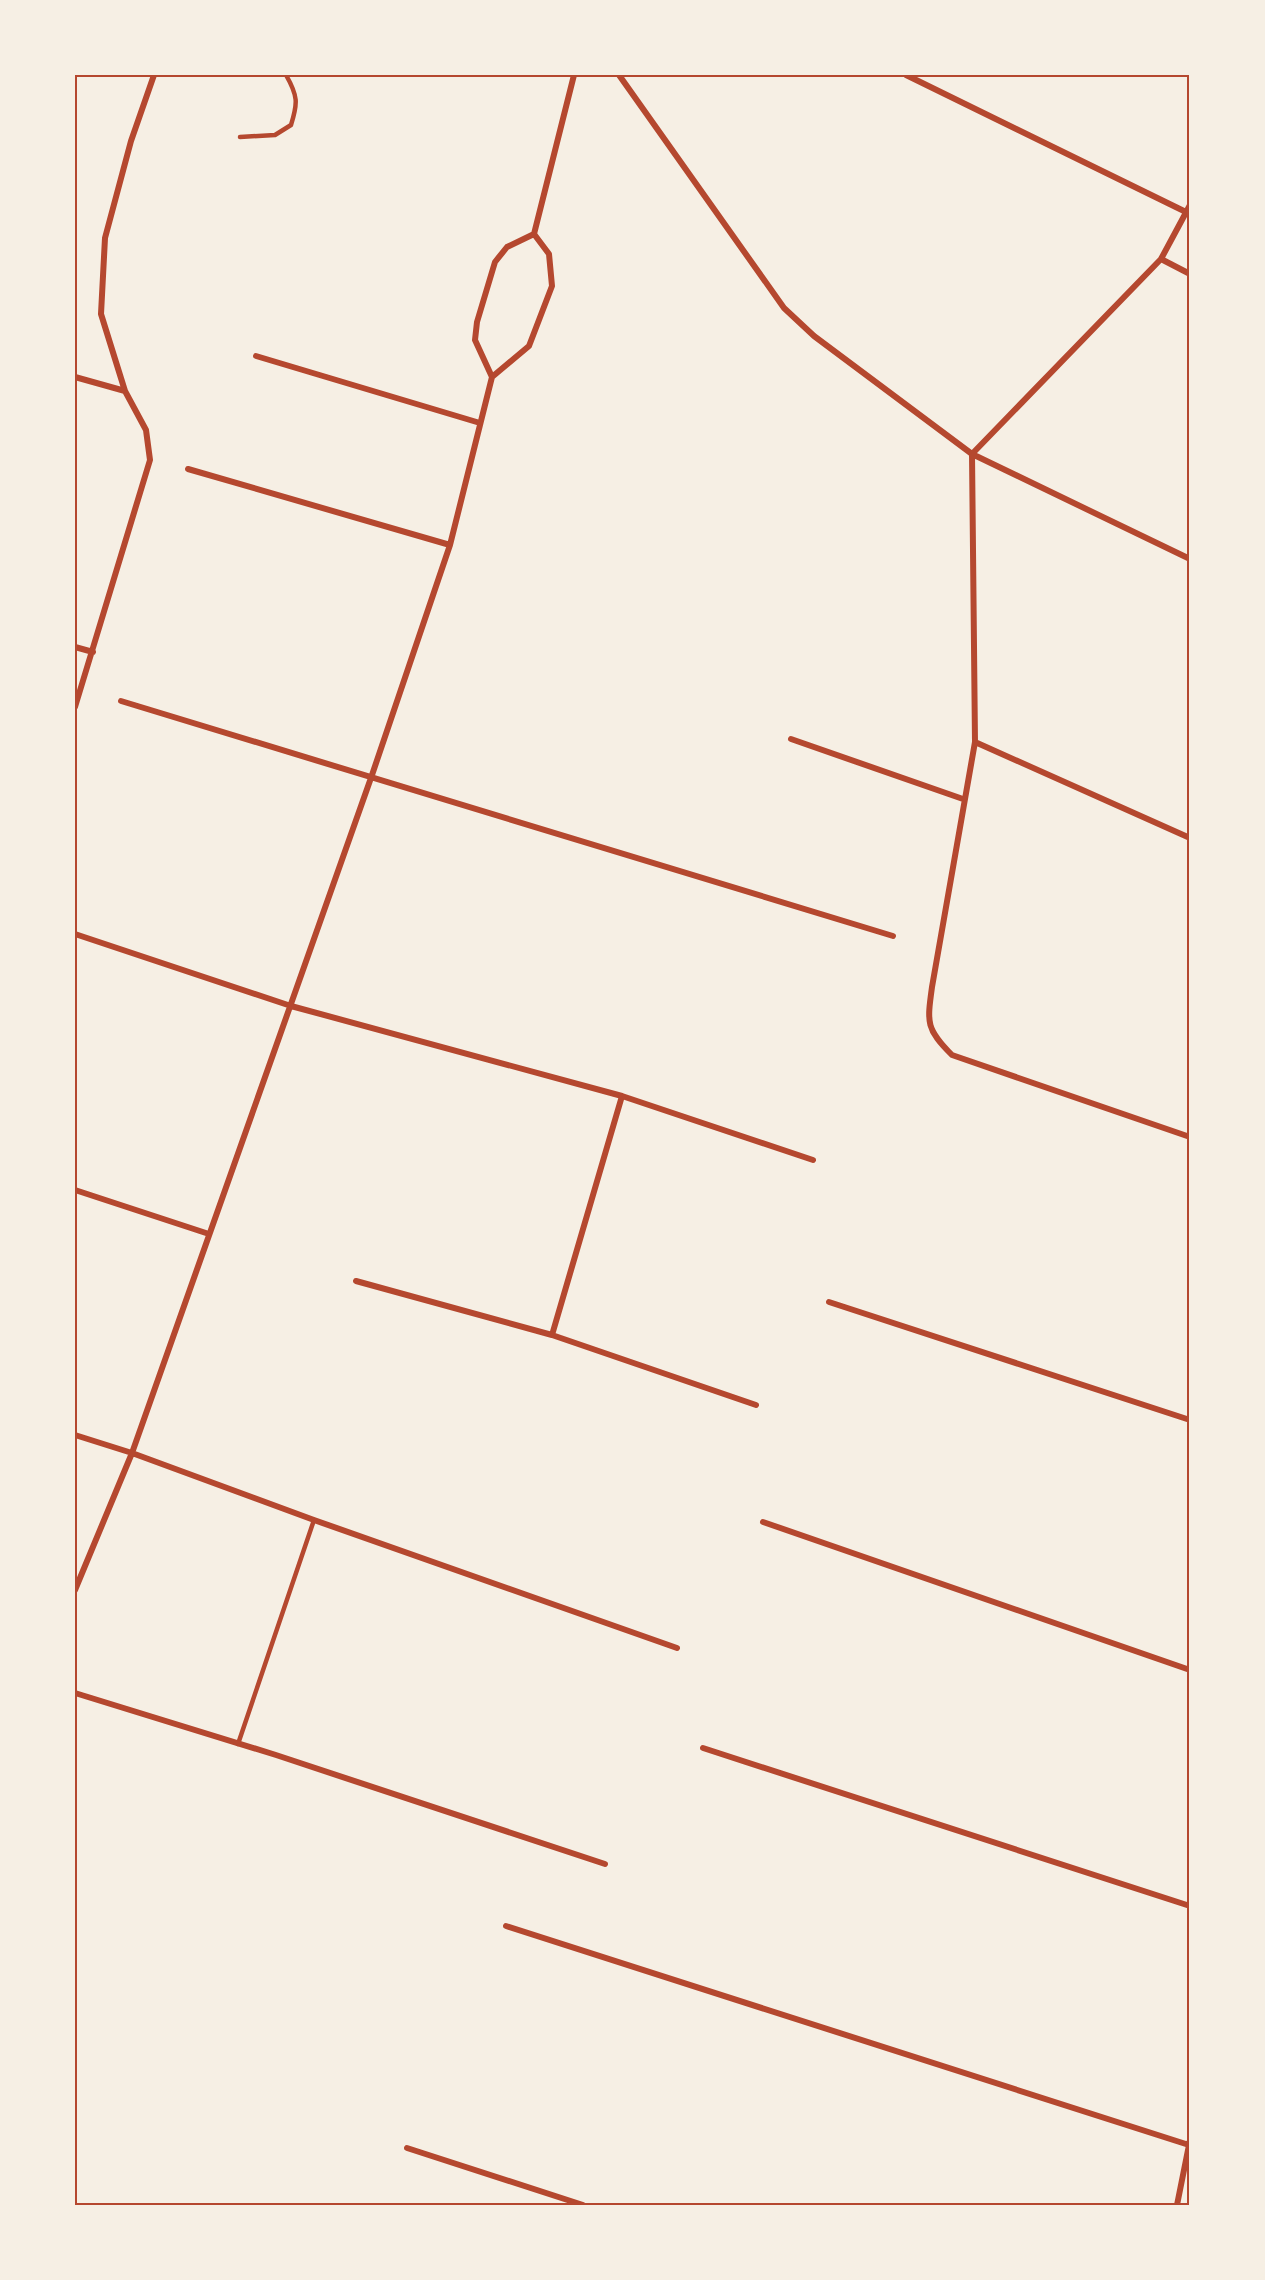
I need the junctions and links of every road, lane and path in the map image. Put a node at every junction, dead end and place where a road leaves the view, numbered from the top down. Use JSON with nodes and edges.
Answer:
{"nodes":[{"id":1,"x":154,"y":75,"type":"edge"},
{"id":2,"x":286,"y":75,"type":"edge"},
{"id":3,"x":574,"y":75,"type":"edge"},
{"id":4,"x":618,"y":75,"type":"edge"},
{"id":5,"x":906,"y":75,"type":"edge"},
{"id":6,"x":240,"y":137,"type":"dead end"},
{"id":7,"x":1190,"y":205,"type":"edge"},
{"id":8,"x":1186,"y":212,"type":"junction"},
{"id":9,"x":534,"y":234,"type":"junction"},
{"id":10,"x":1161,"y":260,"type":"junction"},
{"id":11,"x":1190,"y":274,"type":"edge"},
{"id":12,"x":256,"y":356,"type":"dead end"},
{"id":13,"x":75,"y":377,"type":"edge"},
{"id":14,"x":492,"y":377,"type":"junction"},
{"id":15,"x":125,"y":392,"type":"junction"},
{"id":16,"x":480,"y":423,"type":"junction"},
{"id":17,"x":972,"y":454,"type":"junction"},
{"id":18,"x":188,"y":469,"type":"dead end"},
{"id":19,"x":450,"y":545,"type":"junction"},
{"id":20,"x":1190,"y":560,"type":"edge"},
{"id":21,"x":75,"y":647,"type":"edge"},
{"id":22,"x":93,"y":652,"type":"junction"},
{"id":23,"x":121,"y":701,"type":"dead end"},
{"id":24,"x":75,"y":707,"type":"edge"},
{"id":25,"x":791,"y":739,"type":"dead end"},
{"id":26,"x":975,"y":742,"type":"junction"},
{"id":27,"x":372,"y":776,"type":"junction"},
{"id":28,"x":963,"y":799,"type":"junction"},
{"id":29,"x":1190,"y":838,"type":"edge"},
{"id":30,"x":75,"y":934,"type":"edge"},
{"id":31,"x":893,"y":936,"type":"dead end"},
{"id":32,"x":291,"y":1006,"type":"junction"},
{"id":33,"x":622,"y":1096,"type":"junction"},
{"id":34,"x":1190,"y":1137,"type":"edge"},
{"id":35,"x":813,"y":1160,"type":"dead end"},
{"id":36,"x":75,"y":1190,"type":"edge"},
{"id":37,"x":209,"y":1234,"type":"junction"},
{"id":38,"x":356,"y":1281,"type":"dead end"},
{"id":39,"x":829,"y":1302,"type":"dead end"},
{"id":40,"x":552,"y":1335,"type":"junction"},
{"id":41,"x":756,"y":1404,"type":"dead end"},
{"id":42,"x":1190,"y":1420,"type":"edge"},
{"id":43,"x":75,"y":1435,"type":"edge"},
{"id":44,"x":132,"y":1453,"type":"junction"},
{"id":45,"x":314,"y":1521,"type":"junction"},
{"id":46,"x":763,"y":1522,"type":"dead end"},
{"id":47,"x":75,"y":1590,"type":"edge"},
{"id":48,"x":677,"y":1648,"type":"dead end"},
{"id":49,"x":1190,"y":1670,"type":"edge"},
{"id":50,"x":75,"y":1693,"type":"edge"},
{"id":51,"x":238,"y":1743,"type":"junction"},
{"id":52,"x":703,"y":1748,"type":"dead end"},
{"id":53,"x":605,"y":1864,"type":"dead end"},
{"id":54,"x":1190,"y":1906,"type":"edge"},
{"id":55,"x":506,"y":1926,"type":"dead end"},
{"id":56,"x":1190,"y":2143,"type":"edge"},
{"id":57,"x":407,"y":2148,"type":"dead end"},
{"id":58,"x":583,"y":2205,"type":"edge"},
{"id":59,"x":1177,"y":2205,"type":"edge"}],
"edges":[{"from":1,"to":15,"type":"street"},
{"from":2,"to":6,"type":"lane"},
{"from":3,"to":9,"type":"street"},
{"from":4,"to":17,"type":"street"},
{"from":5,"to":8,"type":"street"},
{"from":7,"to":8,"type":"street"},
{"from":8,"to":10,"type":"street"},
{"from":9,"to":14,"type":"street"},
{"from":9,"to":14,"type":"street"},
{"from":10,"to":11,"type":"street"},
{"from":10,"to":17,"type":"street"},
{"from":12,"to":16,"type":"street"},
{"from":13,"to":15,"type":"street"},
{"from":14,"to":16,"type":"street"},
{"from":15,"to":22,"type":"street"},
{"from":16,"to":19,"type":"street"},
{"from":17,"to":20,"type":"street"},
{"from":17,"to":26,"type":"street"},
{"from":18,"to":19,"type":"street"},
{"from":19,"to":27,"type":"street"},
{"from":21,"to":22,"type":"street"},
{"from":22,"to":24,"type":"street"},
{"from":23,"to":27,"type":"street"},
{"from":25,"to":28,"type":"street"},
{"from":26,"to":28,"type":"street"},
{"from":26,"to":29,"type":"street"},
{"from":27,"to":31,"type":"street"},
{"from":27,"to":32,"type":"street"},
{"from":28,"to":34,"type":"street"},
{"from":30,"to":32,"type":"street"},
{"from":32,"to":33,"type":"street"},
{"from":32,"to":37,"type":"street"},
{"from":33,"to":35,"type":"street"},
{"from":33,"to":40,"type":"street"},
{"from":36,"to":37,"type":"street"},
{"from":37,"to":44,"type":"street"},
{"from":38,"to":40,"type":"street"},
{"from":39,"to":42,"type":"street"},
{"from":40,"to":41,"type":"street"},
{"from":43,"to":44,"type":"street"},
{"from":44,"to":45,"type":"street"},
{"from":44,"to":47,"type":"street"},
{"from":45,"to":48,"type":"street"},
{"from":45,"to":51,"type":"lane"},
{"from":46,"to":49,"type":"street"},
{"from":50,"to":51,"type":"street"},
{"from":51,"to":53,"type":"street"},
{"from":52,"to":54,"type":"street"},
{"from":55,"to":56,"type":"street"},
{"from":56,"to":59,"type":"street"},
{"from":57,"to":58,"type":"street"}]}
